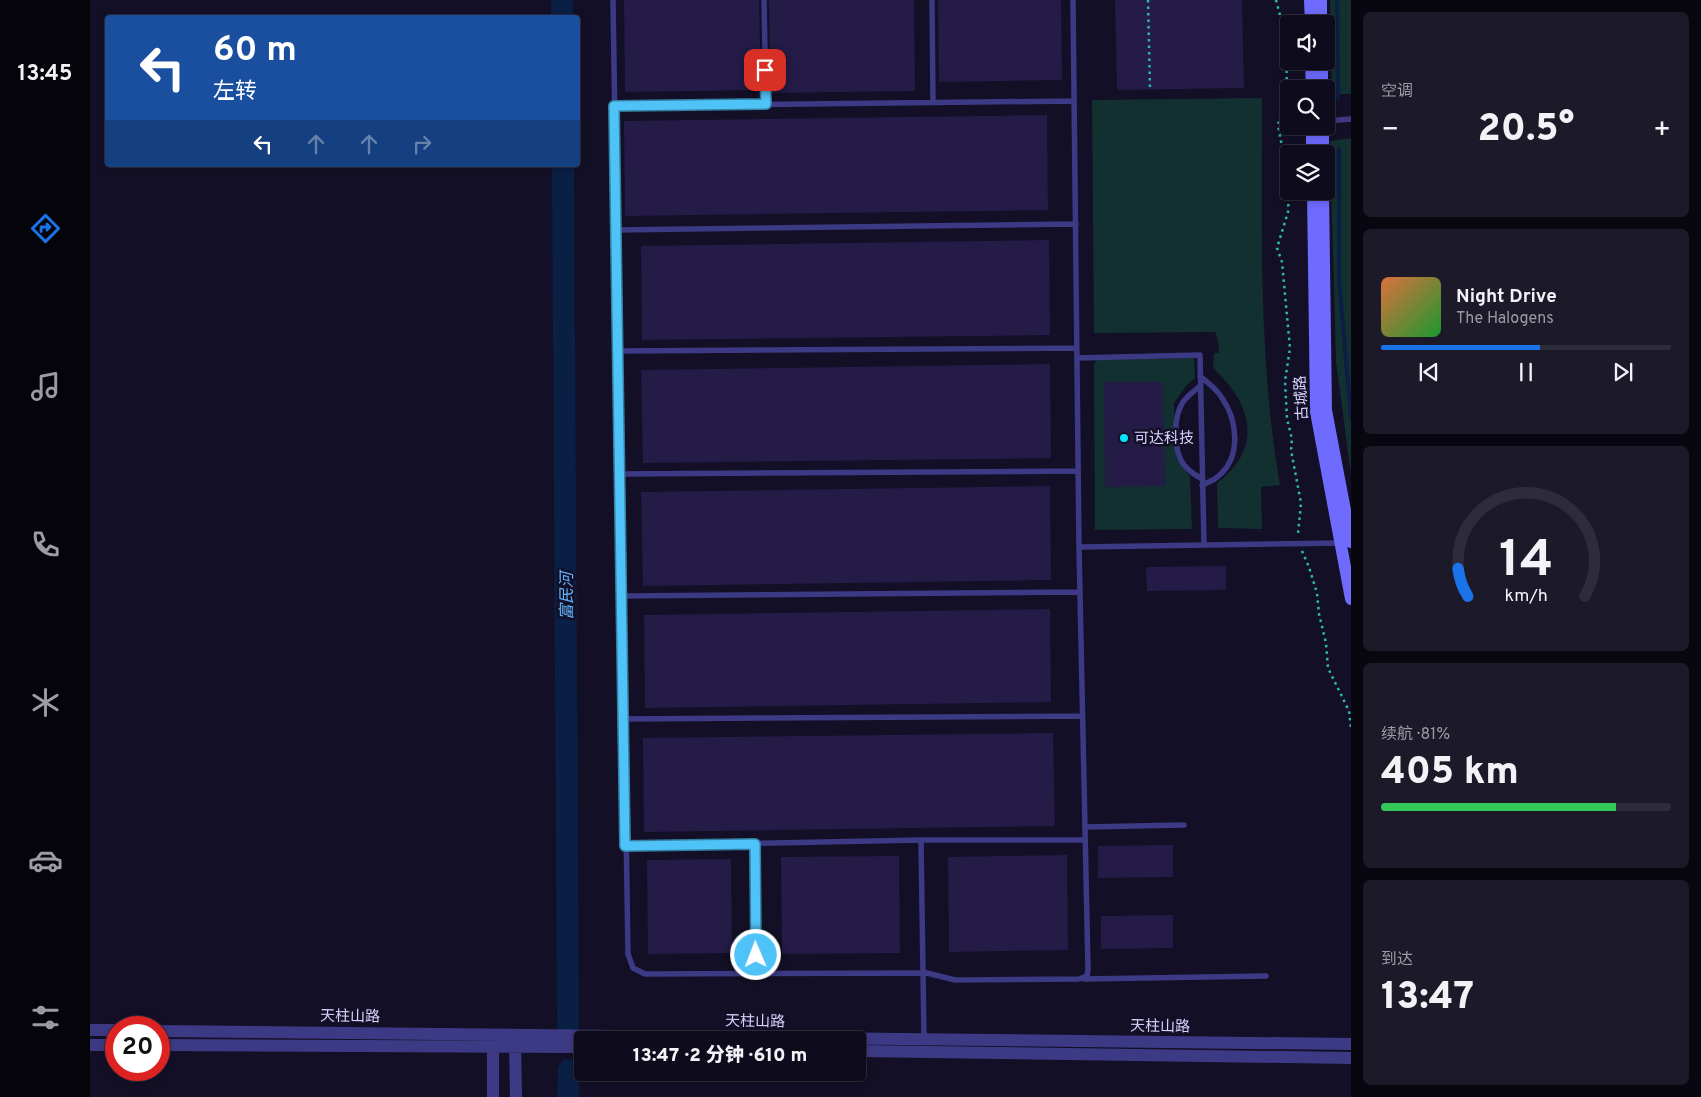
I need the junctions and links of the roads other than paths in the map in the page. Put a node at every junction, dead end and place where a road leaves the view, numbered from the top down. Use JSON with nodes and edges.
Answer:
{"nodes":[{"id":1,"x":613,"y":0,"type":"edge"},
{"id":2,"x":764,"y":0,"type":"edge"},
{"id":3,"x":932,"y":0,"type":"edge"},
{"id":4,"x":1074,"y":0,"type":"edge"},
{"id":5,"x":1310,"y":0,"type":"edge"},
{"id":6,"x":1321,"y":0,"type":"edge"},
{"id":7,"x":1311,"y":15,"type":"edge"},
{"id":8,"x":1321,"y":15,"type":"edge"},
{"id":9,"x":1074,"y":101,"type":"junction"},
{"id":10,"x":933,"y":102,"type":"junction"},
{"id":11,"x":766,"y":104,"type":"junction"},
{"id":12,"x":614,"y":106,"type":"junction"},
{"id":13,"x":1351,"y":119,"type":"edge"},
{"id":14,"x":1335,"y":120,"type":"edge"},
{"id":15,"x":1313,"y":200,"type":"edge"},
{"id":16,"x":1323,"y":200,"type":"edge"},
{"id":17,"x":1076,"y":224,"type":"junction"},
{"id":18,"x":616,"y":230,"type":"junction"},
{"id":19,"x":1077,"y":348,"type":"junction"},
{"id":20,"x":618,"y":351,"type":"junction"},
{"id":21,"x":1077,"y":358,"type":"junction"},
{"id":22,"x":1200,"y":376,"type":"junction"},
{"id":23,"x":1200,"y":386,"type":"junction"},
{"id":24,"x":1078,"y":471,"type":"junction"},
{"id":25,"x":620,"y":474,"type":"junction"},
{"id":26,"x":1202,"y":482,"type":"junction"},
{"id":27,"x":1348,"y":542,"type":"edge"},
{"id":28,"x":1204,"y":545,"type":"junction"},
{"id":29,"x":1079,"y":547,"type":"junction"},
{"id":30,"x":1080,"y":592,"type":"junction"},
{"id":31,"x":621,"y":596,"type":"junction"},
{"id":32,"x":1351,"y":599,"type":"edge"},
{"id":33,"x":1082,"y":716,"type":"junction"},
{"id":34,"x":623,"y":719,"type":"junction"},
{"id":35,"x":1184,"y":825,"type":"dead end"},
{"id":36,"x":1085,"y":827,"type":"junction"},
{"id":37,"x":921,"y":840,"type":"junction"},
{"id":38,"x":1085,"y":840,"type":"junction"},
{"id":39,"x":755,"y":844,"type":"junction"},
{"id":40,"x":625,"y":846,"type":"junction"},
{"id":41,"x":923,"y":973,"type":"junction"},
{"id":42,"x":756,"y":974,"type":"junction"},
{"id":43,"x":1266,"y":976,"type":"dead end"},
{"id":44,"x":1080,"y":979,"type":"junction"},
{"id":45,"x":90,"y":1030,"type":"edge"},
{"id":46,"x":105,"y":1030,"type":"edge"},
{"id":47,"x":170,"y":1030,"type":"edge"},
{"id":48,"x":493,"y":1040,"type":"junction"},
{"id":49,"x":515,"y":1041,"type":"junction"},
{"id":50,"x":1351,"y":1044,"type":"edge"},
{"id":51,"x":90,"y":1045,"type":"edge"},
{"id":52,"x":105,"y":1045,"type":"edge"},
{"id":53,"x":170,"y":1045,"type":"edge"},
{"id":54,"x":924,"y":1045,"type":"junction"},
{"id":55,"x":574,"y":1046,"type":"edge"},
{"id":56,"x":866,"y":1050,"type":"edge"},
{"id":57,"x":1351,"y":1058,"type":"edge"},
{"id":58,"x":493,"y":1097,"type":"edge"},
{"id":59,"x":516,"y":1097,"type":"edge"}],
"edges":[{"from":1,"to":12,"type":"lane"},
{"from":2,"to":11,"type":"lane"},
{"from":3,"to":10,"type":"lane"},
{"from":4,"to":9,"type":"lane"},
{"from":5,"to":7,"type":"main road"},
{"from":6,"to":8,"type":"main road"},
{"from":9,"to":10,"type":"lane"},
{"from":9,"to":17,"type":"lane"},
{"from":10,"to":11,"type":"lane"},
{"from":11,"to":12,"type":"lane"},
{"from":12,"to":18,"type":"lane"},
{"from":13,"to":14,"type":"lane"},
{"from":15,"to":27,"type":"main road","name":"古城路"},
{"from":16,"to":27,"type":"main road","name":"古城路"},
{"from":17,"to":18,"type":"lane"},
{"from":17,"to":19,"type":"lane"},
{"from":18,"to":20,"type":"lane"},
{"from":19,"to":20,"type":"lane"},
{"from":19,"to":21,"type":"lane"},
{"from":20,"to":25,"type":"lane"},
{"from":21,"to":22,"type":"lane"},
{"from":21,"to":24,"type":"lane"},
{"from":22,"to":23,"type":"lane"},
{"from":22,"to":26,"type":"lane"},
{"from":23,"to":26,"type":"lane"},
{"from":23,"to":26,"type":"lane"},
{"from":24,"to":25,"type":"lane"},
{"from":24,"to":29,"type":"lane"},
{"from":25,"to":31,"type":"lane"},
{"from":26,"to":28,"type":"lane"},
{"from":27,"to":28,"type":"lane"},
{"from":27,"to":32,"type":"main road","name":"古城路"},
{"from":28,"to":29,"type":"lane"},
{"from":29,"to":30,"type":"lane"},
{"from":30,"to":31,"type":"lane"},
{"from":30,"to":33,"type":"lane"},
{"from":31,"to":34,"type":"lane"},
{"from":33,"to":34,"type":"lane"},
{"from":33,"to":36,"type":"lane"},
{"from":34,"to":40,"type":"lane"},
{"from":35,"to":36,"type":"lane"},
{"from":36,"to":38,"type":"lane"},
{"from":37,"to":38,"type":"lane"},
{"from":37,"to":39,"type":"lane"},
{"from":37,"to":41,"type":"lane"},
{"from":38,"to":44,"type":"lane"},
{"from":39,"to":40,"type":"lane"},
{"from":39,"to":42,"type":"lane"},
{"from":40,"to":42,"type":"lane"},
{"from":41,"to":42,"type":"lane"},
{"from":41,"to":44,"type":"lane"},
{"from":41,"to":54,"type":"lane"},
{"from":43,"to":44,"type":"lane"},
{"from":45,"to":46,"type":"street"},
{"from":47,"to":48,"type":"street","name":"天柱山路"},
{"from":48,"to":49,"type":"street","name":"天柱山路"},
{"from":48,"to":53,"type":"street","name":"天柱山路"},
{"from":48,"to":58,"type":"street"},
{"from":49,"to":54,"type":"street","name":"天柱山路"},
{"from":49,"to":55,"type":"street","name":"天柱山路"},
{"from":49,"to":59,"type":"street"},
{"from":50,"to":54,"type":"street","name":"天柱山路"},
{"from":51,"to":52,"type":"street"},
{"from":54,"to":56,"type":"street","name":"天柱山路"},
{"from":54,"to":57,"type":"street","name":"天柱山路"}]}
